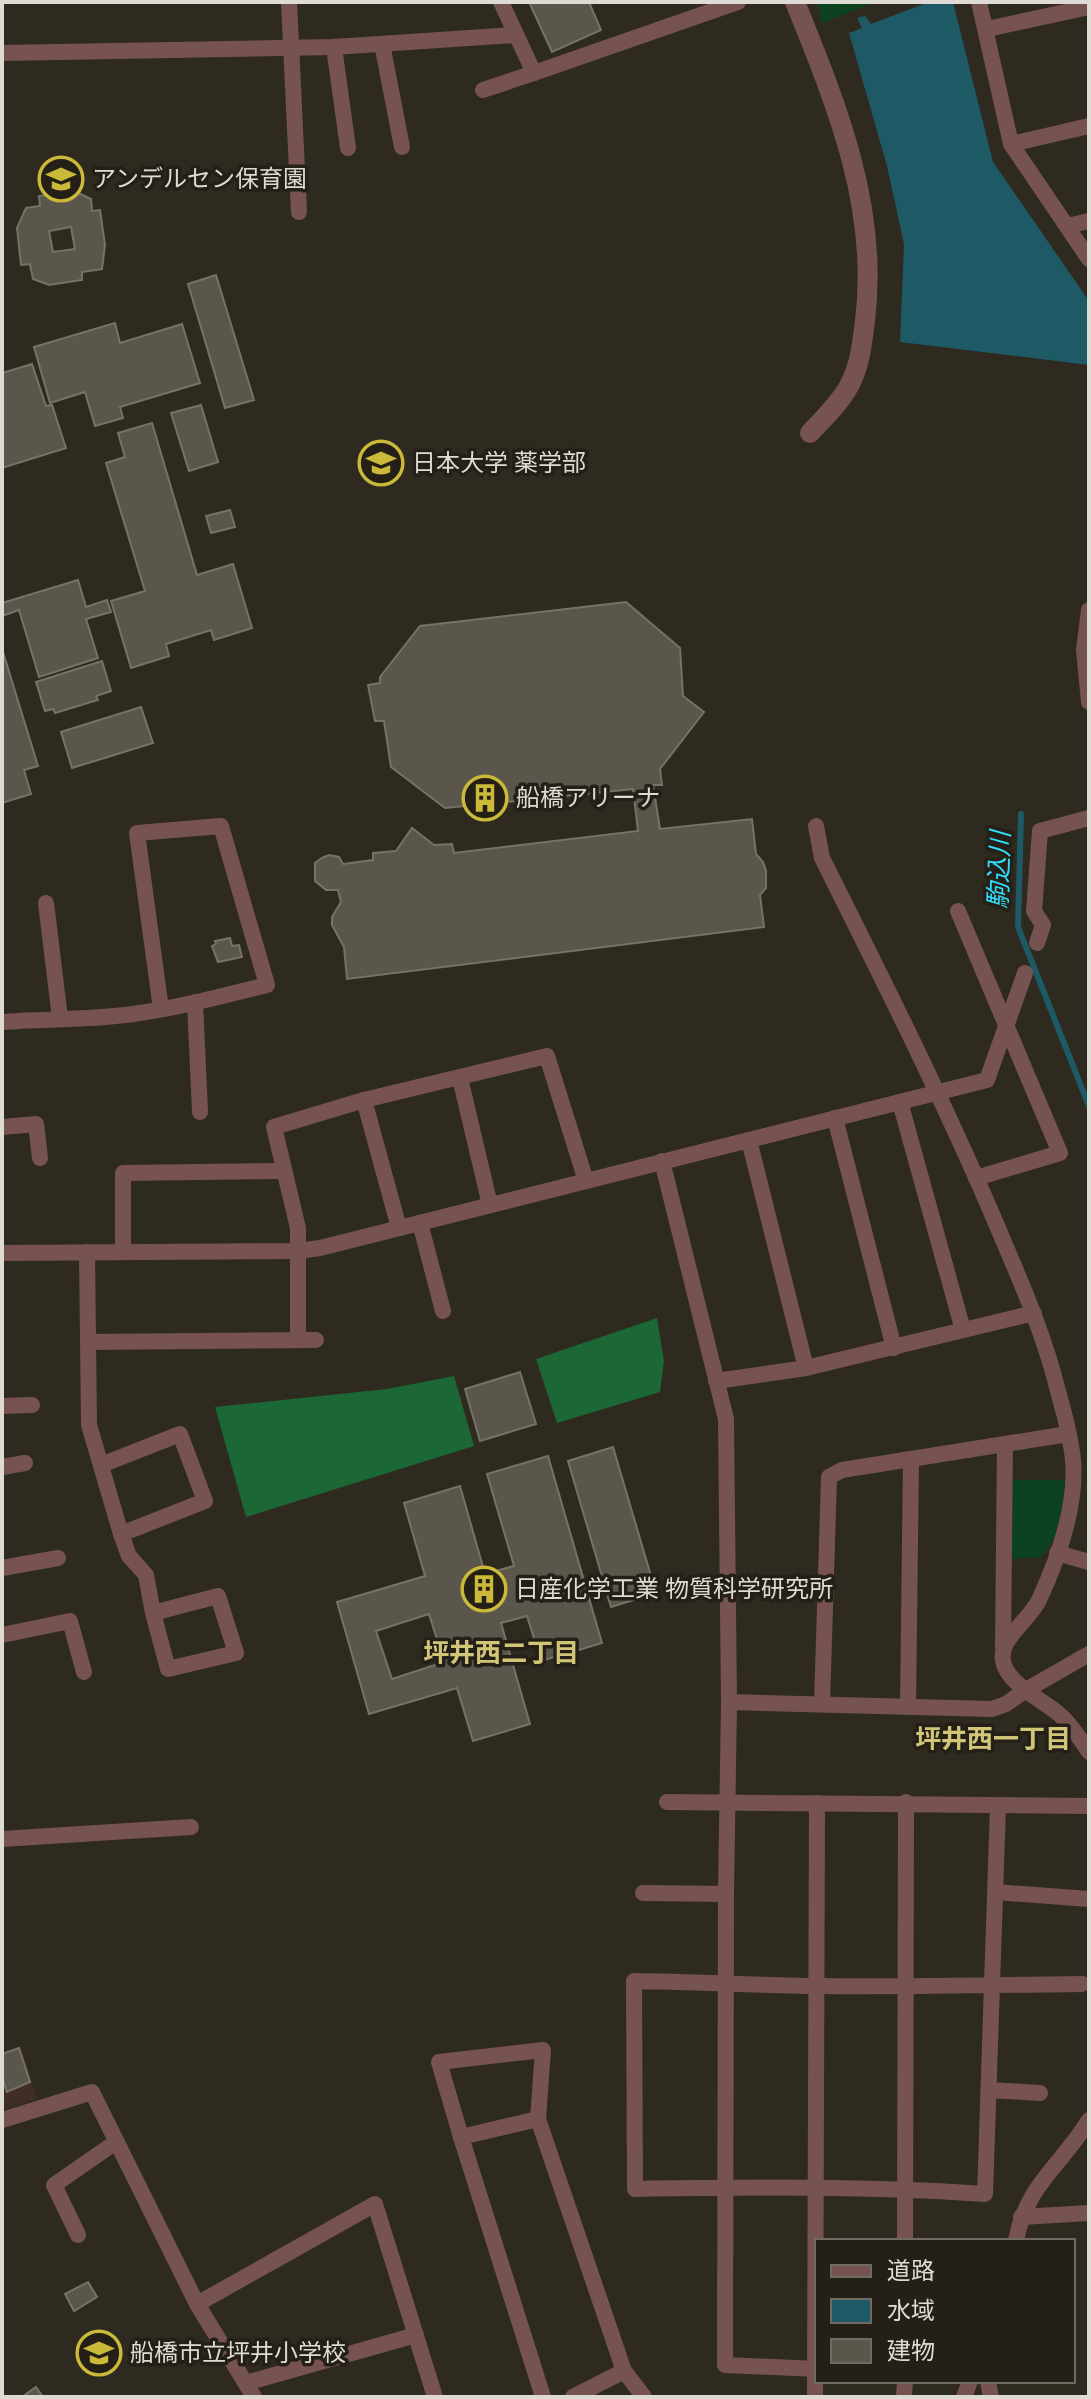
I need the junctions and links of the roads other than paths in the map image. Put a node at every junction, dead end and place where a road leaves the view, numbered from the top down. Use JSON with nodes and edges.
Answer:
{"nodes":[{"id":1,"x":289,"y":2,"type":"edge"},
{"id":2,"x":501,"y":2,"type":"edge"},
{"id":3,"x":738,"y":2,"type":"edge"},
{"id":4,"x":795,"y":2,"type":"edge"},
{"id":5,"x":979,"y":2,"type":"edge"},
{"id":6,"x":1089,"y":7,"type":"edge"},
{"id":7,"x":987,"y":29,"type":"junction"},
{"id":8,"x":515,"y":35,"type":"junction"},
{"id":9,"x":382,"y":44,"type":"junction"},
{"id":10,"x":292,"y":47,"type":"junction"},
{"id":11,"x":334,"y":47,"type":"junction"},
{"id":12,"x":2,"y":53,"type":"edge"},
{"id":13,"x":534,"y":73,"type":"junction"},
{"id":14,"x":483,"y":90,"type":"dead end"},
{"id":15,"x":1089,"y":126,"type":"edge"},
{"id":16,"x":1011,"y":144,"type":"junction"},
{"id":17,"x":402,"y":147,"type":"dead end"},
{"id":18,"x":348,"y":148,"type":"dead end"},
{"id":19,"x":299,"y":212,"type":"dead end"},
{"id":20,"x":1089,"y":221,"type":"edge"},
{"id":21,"x":1067,"y":226,"type":"junction"},
{"id":22,"x":1089,"y":259,"type":"edge"},
{"id":23,"x":810,"y":433,"type":"dead end"},
{"id":24,"x":1089,"y":610,"type":"edge"},
{"id":25,"x":1087,"y":650,"type":"edge"},
{"id":26,"x":1089,"y":702,"type":"edge"},
{"id":27,"x":1089,"y":818,"type":"edge"},
{"id":28,"x":816,"y":826,"type":"dead end"},
{"id":29,"x":46,"y":903,"type":"dead end"},
{"id":30,"x":958,"y":911,"type":"dead end"},
{"id":31,"x":1037,"y":943,"type":"dead end"},
{"id":32,"x":1025,"y":973,"type":"dead end"},
{"id":33,"x":195,"y":1002,"type":"junction"},
{"id":34,"x":161,"y":1009,"type":"junction"},
{"id":35,"x":60,"y":1018,"type":"junction"},
{"id":36,"x":2,"y":1022,"type":"edge"},
{"id":37,"x":1007,"y":1025,"type":"junction"},
{"id":38,"x":460,"y":1078,"type":"junction"},
{"id":39,"x":939,"y":1092,"type":"junction"},
{"id":40,"x":364,"y":1100,"type":"junction"},
{"id":41,"x":900,"y":1102,"type":"junction"},
{"id":42,"x":200,"y":1112,"type":"dead end"},
{"id":43,"x":835,"y":1118,"type":"junction"},
{"id":44,"x":2,"y":1127,"type":"edge"},
{"id":45,"x":749,"y":1140,"type":"junction"},
{"id":46,"x":40,"y":1158,"type":"dead end"},
{"id":47,"x":662,"y":1161,"type":"junction"},
{"id":48,"x":284,"y":1171,"type":"junction"},
{"id":49,"x":976,"y":1178,"type":"junction"},
{"id":50,"x":586,"y":1181,"type":"junction"},
{"id":51,"x":490,"y":1205,"type":"junction"},
{"id":52,"x":420,"y":1223,"type":"junction"},
{"id":53,"x":399,"y":1228,"type":"junction"},
{"id":54,"x":297,"y":1251,"type":"junction"},
{"id":55,"x":87,"y":1252,"type":"junction"},
{"id":56,"x":123,"y":1252,"type":"junction"},
{"id":57,"x":2,"y":1253,"type":"edge"},
{"id":58,"x":443,"y":1311,"type":"dead end"},
{"id":59,"x":1034,"y":1313,"type":"junction"},
{"id":60,"x":963,"y":1330,"type":"junction"},
{"id":61,"x":298,"y":1340,"type":"junction"},
{"id":62,"x":316,"y":1340,"type":"dead end"},
{"id":63,"x":88,"y":1342,"type":"junction"},
{"id":64,"x":894,"y":1348,"type":"junction"},
{"id":65,"x":806,"y":1368,"type":"junction"},
{"id":66,"x":716,"y":1381,"type":"junction"},
{"id":67,"x":32,"y":1405,"type":"dead end"},
{"id":68,"x":2,"y":1406,"type":"edge"},
{"id":69,"x":1068,"y":1434,"type":"junction"},
{"id":70,"x":1005,"y":1444,"type":"junction"},
{"id":71,"x":911,"y":1459,"type":"junction"},
{"id":72,"x":1081,"y":1462,"type":"edge"},
{"id":73,"x":25,"y":1463,"type":"dead end"},
{"id":74,"x":101,"y":1465,"type":"junction"},
{"id":75,"x":2,"y":1467,"type":"edge"},
{"id":76,"x":121,"y":1534,"type":"junction"},
{"id":77,"x":1057,"y":1553,"type":"junction"},
{"id":78,"x":58,"y":1558,"type":"dead end"},
{"id":79,"x":1089,"y":1562,"type":"edge"},
{"id":80,"x":2,"y":1568,"type":"edge"},
{"id":81,"x":153,"y":1613,"type":"junction"},
{"id":82,"x":2,"y":1635,"type":"edge"},
{"id":83,"x":1003,"y":1652,"type":"junction"},
{"id":84,"x":1089,"y":1654,"type":"edge"},
{"id":85,"x":84,"y":1672,"type":"dead end"},
{"id":86,"x":1026,"y":1690,"type":"junction"},
{"id":87,"x":729,"y":1702,"type":"junction"},
{"id":88,"x":822,"y":1704,"type":"junction"},
{"id":89,"x":908,"y":1707,"type":"junction"},
{"id":90,"x":1087,"y":1745,"type":"edge"},
{"id":91,"x":667,"y":1802,"type":"dead end"},
{"id":92,"x":906,"y":1802,"type":"junction"},
{"id":93,"x":817,"y":1803,"type":"junction"},
{"id":94,"x":727,"y":1804,"type":"junction"},
{"id":95,"x":998,"y":1805,"type":"junction"},
{"id":96,"x":1089,"y":1806,"type":"edge"},
{"id":97,"x":191,"y":1827,"type":"dead end"},
{"id":98,"x":2,"y":1839,"type":"edge"},
{"id":99,"x":996,"y":1892,"type":"junction"},
{"id":100,"x":643,"y":1893,"type":"dead end"},
{"id":101,"x":726,"y":1894,"type":"junction"},
{"id":102,"x":1089,"y":1899,"type":"edge"},
{"id":103,"x":725,"y":1983,"type":"junction"},
{"id":104,"x":1082,"y":1984,"type":"dead end"},
{"id":105,"x":906,"y":1985,"type":"junction"},
{"id":106,"x":994,"y":1985,"type":"junction"},
{"id":107,"x":817,"y":1986,"type":"junction"},
{"id":108,"x":990,"y":2090,"type":"junction"},
{"id":109,"x":1040,"y":2093,"type":"dead end"},
{"id":110,"x":538,"y":2119,"type":"junction"},
{"id":111,"x":2,"y":2120,"type":"edge"},
{"id":112,"x":1089,"y":2120,"type":"edge"},
{"id":113,"x":461,"y":2137,"type":"junction"},
{"id":114,"x":116,"y":2142,"type":"junction"},
{"id":115,"x":727,"y":2187,"type":"junction"},
{"id":116,"x":816,"y":2187,"type":"junction"},
{"id":117,"x":905,"y":2188,"type":"junction"},
{"id":118,"x":1089,"y":2213,"type":"edge"},
{"id":119,"x":1021,"y":2217,"type":"junction"},
{"id":120,"x":78,"y":2235,"type":"dead end"},
{"id":121,"x":816,"y":2239,"type":"edge"},
{"id":122,"x":905,"y":2239,"type":"edge"},
{"id":123,"x":1016,"y":2239,"type":"edge"},
{"id":124,"x":197,"y":2304,"type":"junction"},
{"id":125,"x":416,"y":2335,"type":"junction"},
{"id":126,"x":815,"y":2369,"type":"edge"},
{"id":127,"x":624,"y":2371,"type":"junction"},
{"id":128,"x":250,"y":2390,"type":"edge"},
{"id":129,"x":435,"y":2397,"type":"edge"},
{"id":130,"x":543,"y":2397,"type":"edge"},
{"id":131,"x":573,"y":2397,"type":"edge"},
{"id":132,"x":644,"y":2397,"type":"edge"}],
"edges":[{"from":1,"to":10,"type":"street"},
{"from":2,"to":8,"type":"street"},
{"from":3,"to":13,"type":"street"},
{"from":4,"to":23,"type":"street"},
{"from":5,"to":7,"type":"street"},
{"from":6,"to":7,"type":"street"},
{"from":7,"to":16,"type":"street"},
{"from":8,"to":9,"type":"street"},
{"from":8,"to":13,"type":"street"},
{"from":9,"to":11,"type":"street"},
{"from":9,"to":17,"type":"street"},
{"from":10,"to":11,"type":"street"},
{"from":10,"to":12,"type":"street"},
{"from":10,"to":19,"type":"street"},
{"from":11,"to":18,"type":"street"},
{"from":13,"to":14,"type":"street"},
{"from":15,"to":16,"type":"street"},
{"from":16,"to":21,"type":"street"},
{"from":20,"to":21,"type":"street"},
{"from":21,"to":22,"type":"street"},
{"from":24,"to":25,"type":"street"},
{"from":25,"to":26,"type":"street"},
{"from":27,"to":31,"type":"street"},
{"from":28,"to":39,"type":"street"},
{"from":29,"to":35,"type":"street"},
{"from":30,"to":37,"type":"street"},
{"from":32,"to":37,"type":"street"},
{"from":33,"to":34,"type":"street"},
{"from":33,"to":34,"type":"street"},
{"from":33,"to":42,"type":"street"},
{"from":34,"to":35,"type":"street"},
{"from":35,"to":36,"type":"street"},
{"from":37,"to":39,"type":"street"},
{"from":37,"to":49,"type":"street"},
{"from":38,"to":40,"type":"street"},
{"from":38,"to":50,"type":"street"},
{"from":38,"to":51,"type":"street"},
{"from":39,"to":41,"type":"street"},
{"from":39,"to":49,"type":"street"},
{"from":40,"to":48,"type":"street"},
{"from":40,"to":53,"type":"street"},
{"from":41,"to":43,"type":"street"},
{"from":41,"to":60,"type":"street"},
{"from":43,"to":45,"type":"street"},
{"from":43,"to":64,"type":"street"},
{"from":44,"to":46,"type":"street"},
{"from":45,"to":47,"type":"street"},
{"from":45,"to":65,"type":"street"},
{"from":47,"to":50,"type":"street"},
{"from":47,"to":66,"type":"street"},
{"from":48,"to":54,"type":"street"},
{"from":48,"to":56,"type":"street"},
{"from":49,"to":59,"type":"street"},
{"from":50,"to":51,"type":"street"},
{"from":51,"to":52,"type":"street"},
{"from":52,"to":53,"type":"street"},
{"from":52,"to":58,"type":"street"},
{"from":53,"to":54,"type":"street"},
{"from":54,"to":56,"type":"street"},
{"from":54,"to":61,"type":"street"},
{"from":55,"to":56,"type":"street"},
{"from":55,"to":57,"type":"street"},
{"from":55,"to":63,"type":"street"},
{"from":59,"to":60,"type":"street"},
{"from":59,"to":69,"type":"street"},
{"from":60,"to":64,"type":"street"},
{"from":61,"to":62,"type":"street"},
{"from":61,"to":63,"type":"street"},
{"from":63,"to":74,"type":"street"},
{"from":64,"to":65,"type":"street"},
{"from":65,"to":66,"type":"street"},
{"from":66,"to":87,"type":"street"},
{"from":67,"to":68,"type":"street"},
{"from":69,"to":70,"type":"street"},
{"from":69,"to":72,"type":"street"},
{"from":70,"to":71,"type":"street"},
{"from":70,"to":83,"type":"street"},
{"from":71,"to":88,"type":"street"},
{"from":71,"to":89,"type":"street"},
{"from":72,"to":77,"type":"street"},
{"from":73,"to":75,"type":"street"},
{"from":74,"to":76,"type":"street"},
{"from":74,"to":76,"type":"street"},
{"from":76,"to":81,"type":"street"},
{"from":77,"to":79,"type":"street"},
{"from":77,"to":83,"type":"street"},
{"from":78,"to":80,"type":"street"},
{"from":81,"to":81,"type":"street"},
{"from":82,"to":85,"type":"street"},
{"from":83,"to":86,"type":"street"},
{"from":84,"to":86,"type":"street"},
{"from":86,"to":89,"type":"street"},
{"from":86,"to":90,"type":"street"},
{"from":87,"to":88,"type":"street"},
{"from":87,"to":94,"type":"street"},
{"from":88,"to":89,"type":"street"},
{"from":91,"to":94,"type":"street"},
{"from":92,"to":93,"type":"street"},
{"from":92,"to":95,"type":"street"},
{"from":92,"to":105,"type":"street"},
{"from":93,"to":94,"type":"street"},
{"from":93,"to":107,"type":"street"},
{"from":94,"to":101,"type":"street"},
{"from":95,"to":96,"type":"street"},
{"from":95,"to":99,"type":"street"},
{"from":97,"to":98,"type":"street"},
{"from":99,"to":102,"type":"street"},
{"from":99,"to":106,"type":"street"},
{"from":100,"to":101,"type":"street"},
{"from":101,"to":103,"type":"street"},
{"from":103,"to":107,"type":"street"},
{"from":103,"to":115,"type":"street"},
{"from":103,"to":115,"type":"street"},
{"from":104,"to":106,"type":"street"},
{"from":105,"to":106,"type":"street"},
{"from":105,"to":107,"type":"street"},
{"from":105,"to":117,"type":"street"},
{"from":106,"to":108,"type":"street"},
{"from":107,"to":116,"type":"street"},
{"from":108,"to":109,"type":"street"},
{"from":108,"to":117,"type":"street"},
{"from":110,"to":113,"type":"street"},
{"from":110,"to":113,"type":"street"},
{"from":110,"to":127,"type":"street"},
{"from":111,"to":114,"type":"street"},
{"from":112,"to":119,"type":"street"},
{"from":113,"to":130,"type":"street"},
{"from":114,"to":120,"type":"street"},
{"from":114,"to":124,"type":"street"},
{"from":115,"to":116,"type":"street"},
{"from":115,"to":126,"type":"street"},
{"from":116,"to":117,"type":"street"},
{"from":116,"to":121,"type":"street"},
{"from":117,"to":122,"type":"street"},
{"from":118,"to":119,"type":"street"},
{"from":119,"to":123,"type":"street"},
{"from":124,"to":125,"type":"street"},
{"from":124,"to":128,"type":"street"},
{"from":125,"to":128,"type":"street"},
{"from":125,"to":129,"type":"street"},
{"from":127,"to":131,"type":"street"},
{"from":127,"to":132,"type":"street"}]}
